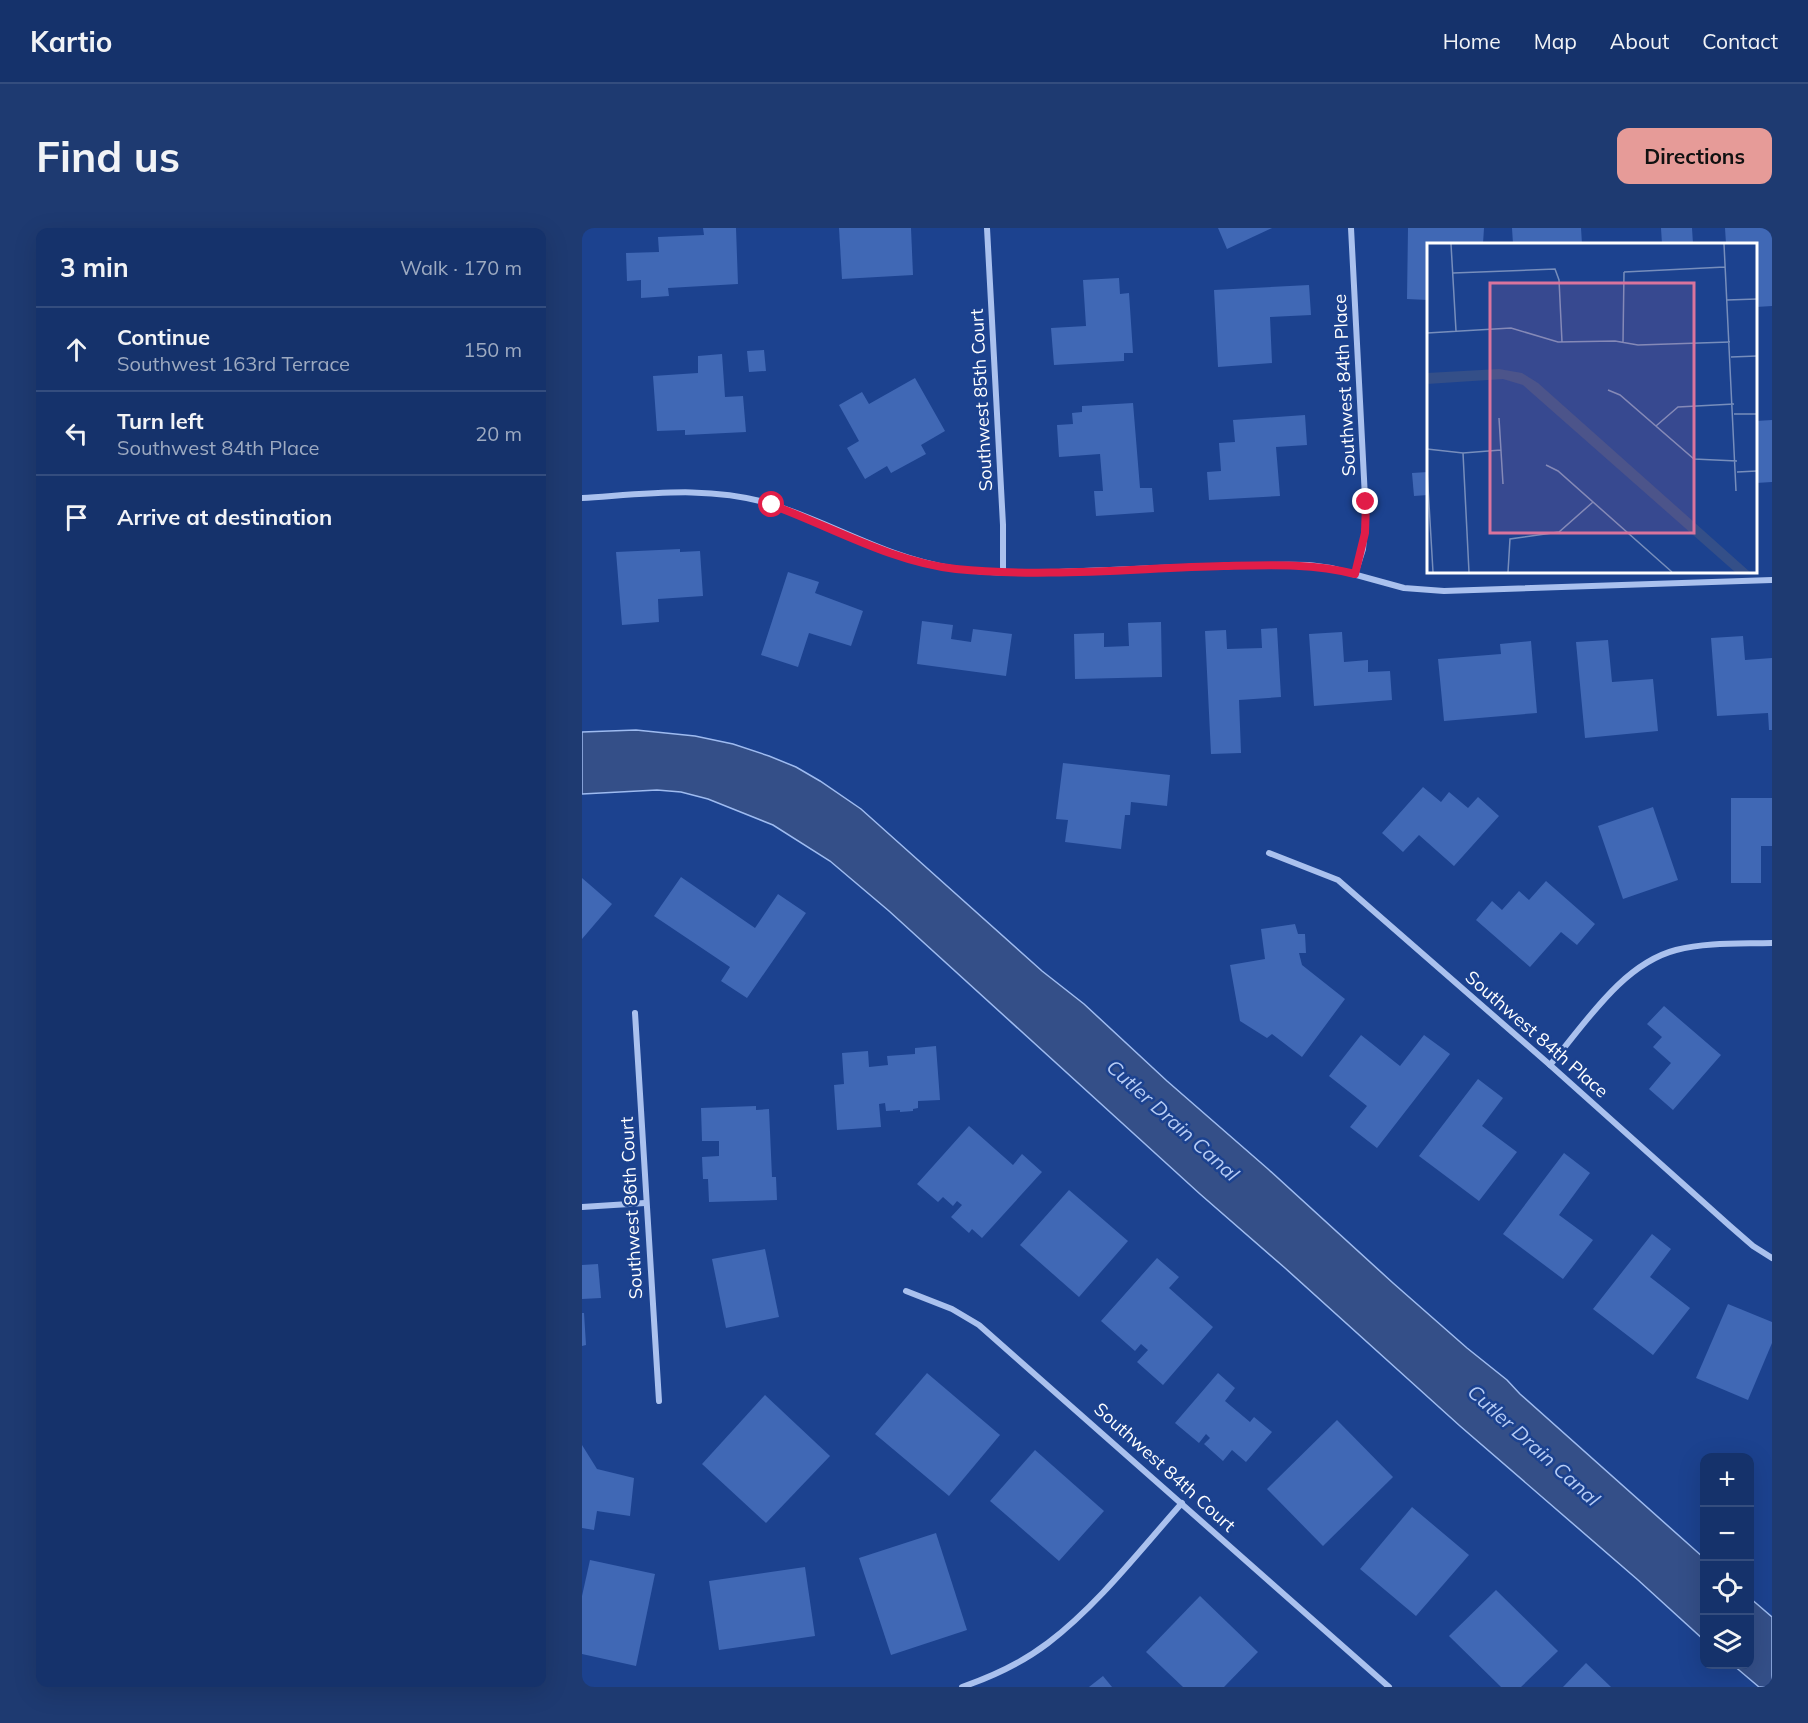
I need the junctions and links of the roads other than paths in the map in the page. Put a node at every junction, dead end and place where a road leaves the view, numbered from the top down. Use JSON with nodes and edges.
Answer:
{"nodes":[{"id":1,"x":987,"y":228,"type":"edge"},
{"id":2,"x":1351,"y":228,"type":"edge"},
{"id":3,"x":582,"y":498,"type":"edge"},
{"id":4,"x":1003,"y":571,"type":"junction"},
{"id":5,"x":1355,"y":574,"type":"junction"},
{"id":6,"x":1772,"y":580,"type":"edge"},
{"id":7,"x":1269,"y":853,"type":"dead end"},
{"id":8,"x":1772,"y":943,"type":"edge"},
{"id":9,"x":635,"y":1013,"type":"dead end"},
{"id":10,"x":1550,"y":1065,"type":"junction"},
{"id":11,"x":645,"y":1203,"type":"junction"},
{"id":12,"x":582,"y":1207,"type":"edge"},
{"id":13,"x":1772,"y":1258,"type":"edge"},
{"id":14,"x":906,"y":1291,"type":"dead end"},
{"id":15,"x":659,"y":1401,"type":"dead end"},
{"id":16,"x":1182,"y":1503,"type":"junction"},
{"id":17,"x":962,"y":1687,"type":"edge"},
{"id":18,"x":1389,"y":1687,"type":"edge"}],
"edges":[{"from":1,"to":4,"type":"street","name":"Southwest 85th Court"},
{"from":2,"to":5,"type":"street","name":"Southwest 84th Place"},
{"from":3,"to":4,"type":"street"},
{"from":4,"to":5,"type":"street"},
{"from":5,"to":6,"type":"street"},
{"from":7,"to":10,"type":"street","name":"Southwest 84th Place"},
{"from":8,"to":10,"type":"street"},
{"from":9,"to":11,"type":"street","name":"Southwest 86th Court"},
{"from":10,"to":13,"type":"street","name":"Southwest 84th Place"},
{"from":11,"to":12,"type":"street"},
{"from":11,"to":15,"type":"street","name":"Southwest 86th Court"},
{"from":14,"to":16,"type":"street","name":"Southwest 84th Court"},
{"from":16,"to":17,"type":"street"},
{"from":16,"to":18,"type":"street","name":"Southwest 84th Court"}]}
